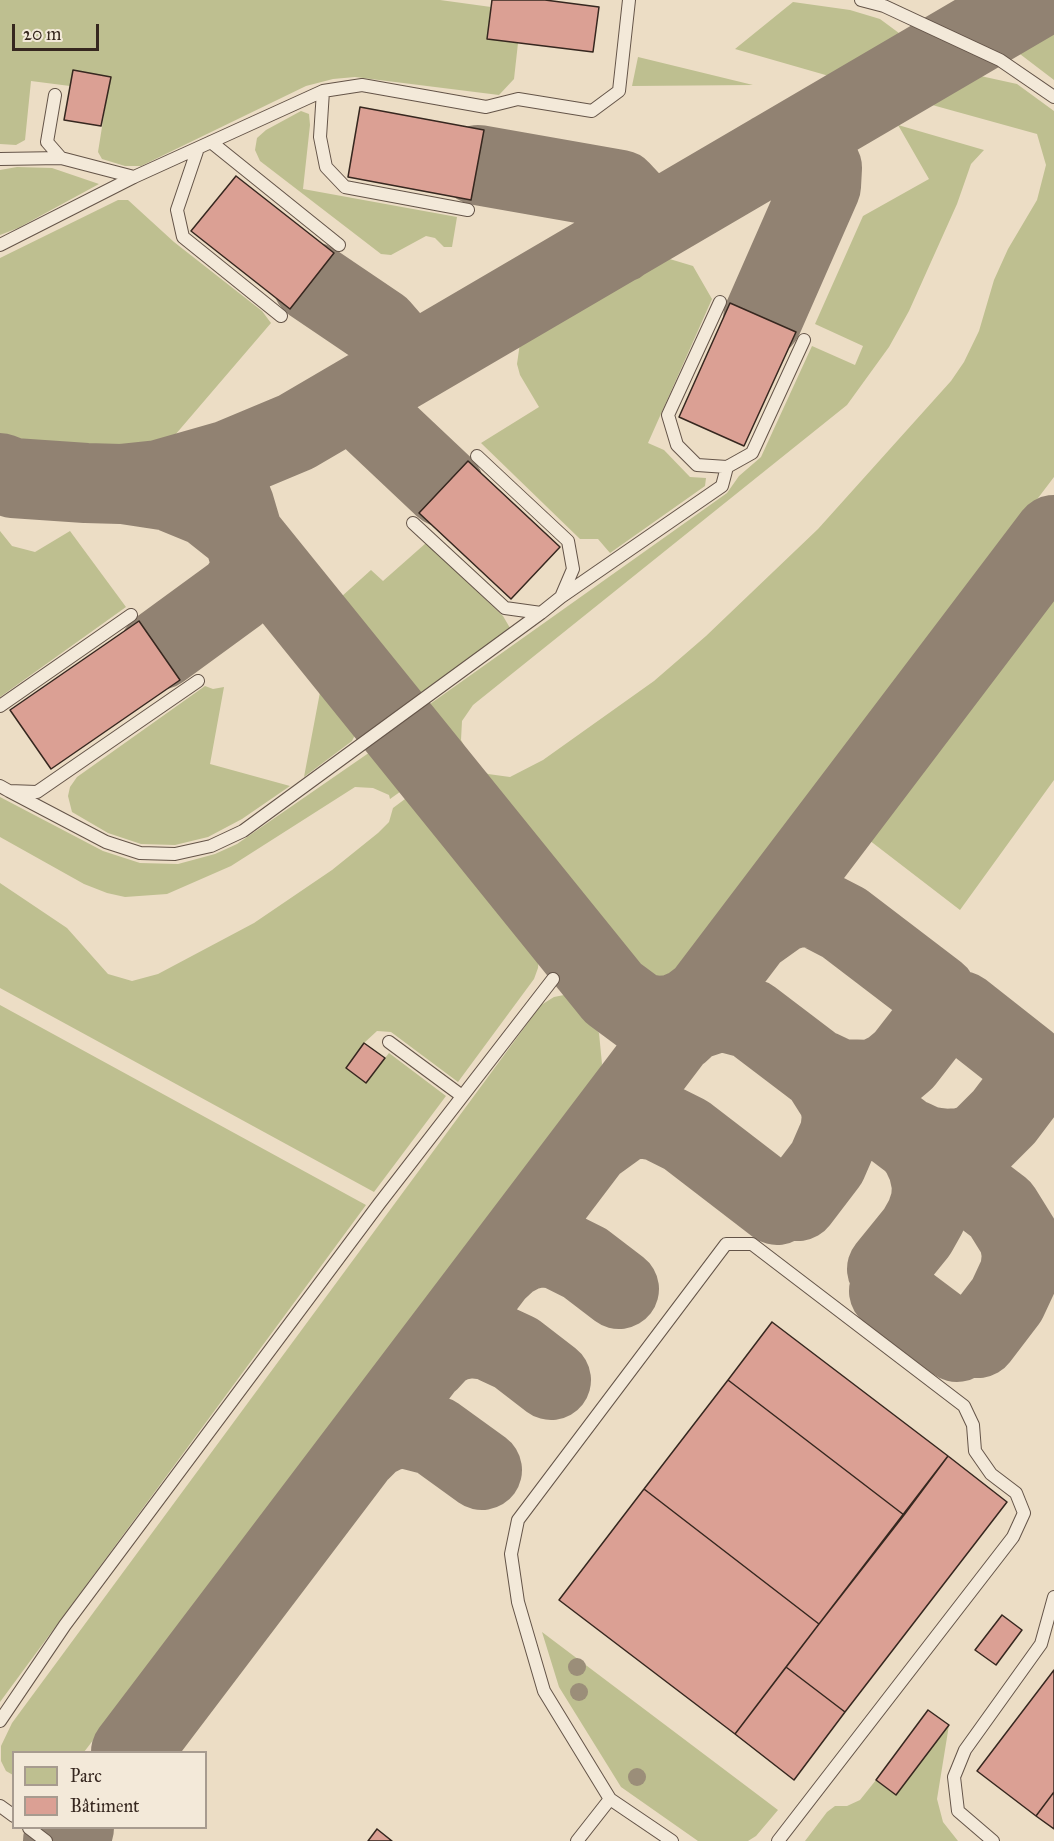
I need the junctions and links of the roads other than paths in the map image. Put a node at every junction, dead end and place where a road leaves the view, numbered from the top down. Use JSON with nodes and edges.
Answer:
{"nodes":[{"id":1,"x":629,"y":0,"type":"edge"},
{"id":2,"x":861,"y":0,"type":"edge"},
{"id":3,"x":323,"y":91,"type":"junction"},
{"id":4,"x":55,"y":95,"type":"dead end"},
{"id":5,"x":1054,"y":98,"type":"edge"},
{"id":6,"x":212,"y":142,"type":"junction"},
{"id":7,"x":197,"y":151,"type":"junction"},
{"id":8,"x":0,"y":159,"type":"edge"},
{"id":9,"x":61,"y":159,"type":"junction"},
{"id":10,"x":134,"y":177,"type":"junction"},
{"id":11,"x":468,"y":210,"type":"dead end"},
{"id":12,"x":0,"y":245,"type":"edge"},
{"id":13,"x":339,"y":245,"type":"dead end"},
{"id":14,"x":720,"y":302,"type":"dead end"},
{"id":15,"x":281,"y":316,"type":"dead end"},
{"id":16,"x":804,"y":339,"type":"dead end"},
{"id":17,"x":477,"y":456,"type":"dead end"},
{"id":18,"x":727,"y":467,"type":"junction"},
{"id":19,"x":413,"y":522,"type":"dead end"},
{"id":20,"x":561,"y":597,"type":"junction"},
{"id":21,"x":541,"y":613,"type":"junction"},
{"id":22,"x":131,"y":615,"type":"dead end"},
{"id":23,"x":198,"y":681,"type":"dead end"},
{"id":24,"x":0,"y":706,"type":"edge"},
{"id":25,"x":4,"y":788,"type":"edge"},
{"id":26,"x":553,"y":978,"type":"dead end"},
{"id":27,"x":389,"y":1042,"type":"dead end"},
{"id":28,"x":462,"y":1096,"type":"junction"},
{"id":29,"x":1054,"y":1597,"type":"edge"},
{"id":30,"x":0,"y":1721,"type":"edge"},
{"id":31,"x":610,"y":1800,"type":"junction"},
{"id":32,"x":0,"y":1805,"type":"edge"},
{"id":33,"x":12,"y":1814,"type":"edge"},
{"id":34,"x":31,"y":1829,"type":"edge"},
{"id":35,"x":46,"y":1841,"type":"edge"},
{"id":36,"x":577,"y":1841,"type":"edge"},
{"id":37,"x":672,"y":1841,"type":"edge"},
{"id":38,"x":778,"y":1841,"type":"edge"},
{"id":39,"x":993,"y":1841,"type":"edge"}],
"edges":[{"from":1,"to":3,"type":"lane"},
{"from":2,"to":5,"type":"lane"},
{"from":3,"to":6,"type":"lane"},
{"from":3,"to":11,"type":"lane"},
{"from":4,"to":9,"type":"lane"},
{"from":6,"to":7,"type":"lane"},
{"from":6,"to":13,"type":"lane"},
{"from":7,"to":10,"type":"lane"},
{"from":7,"to":15,"type":"lane"},
{"from":8,"to":9,"type":"lane"},
{"from":9,"to":10,"type":"lane"},
{"from":10,"to":12,"type":"lane"},
{"from":14,"to":18,"type":"lane"},
{"from":16,"to":18,"type":"lane"},
{"from":17,"to":20,"type":"lane"},
{"from":18,"to":20,"type":"lane"},
{"from":19,"to":21,"type":"lane"},
{"from":20,"to":21,"type":"lane"},
{"from":21,"to":25,"type":"lane"},
{"from":22,"to":24,"type":"lane"},
{"from":23,"to":25,"type":"lane"},
{"from":26,"to":28,"type":"lane"},
{"from":27,"to":28,"type":"lane"},
{"from":28,"to":30,"type":"lane"},
{"from":29,"to":39,"type":"lane"},
{"from":31,"to":36,"type":"lane"},
{"from":31,"to":37,"type":"lane"},
{"from":31,"to":38,"type":"lane"},
{"from":32,"to":33,"type":"lane"},
{"from":34,"to":35,"type":"lane"}]}
